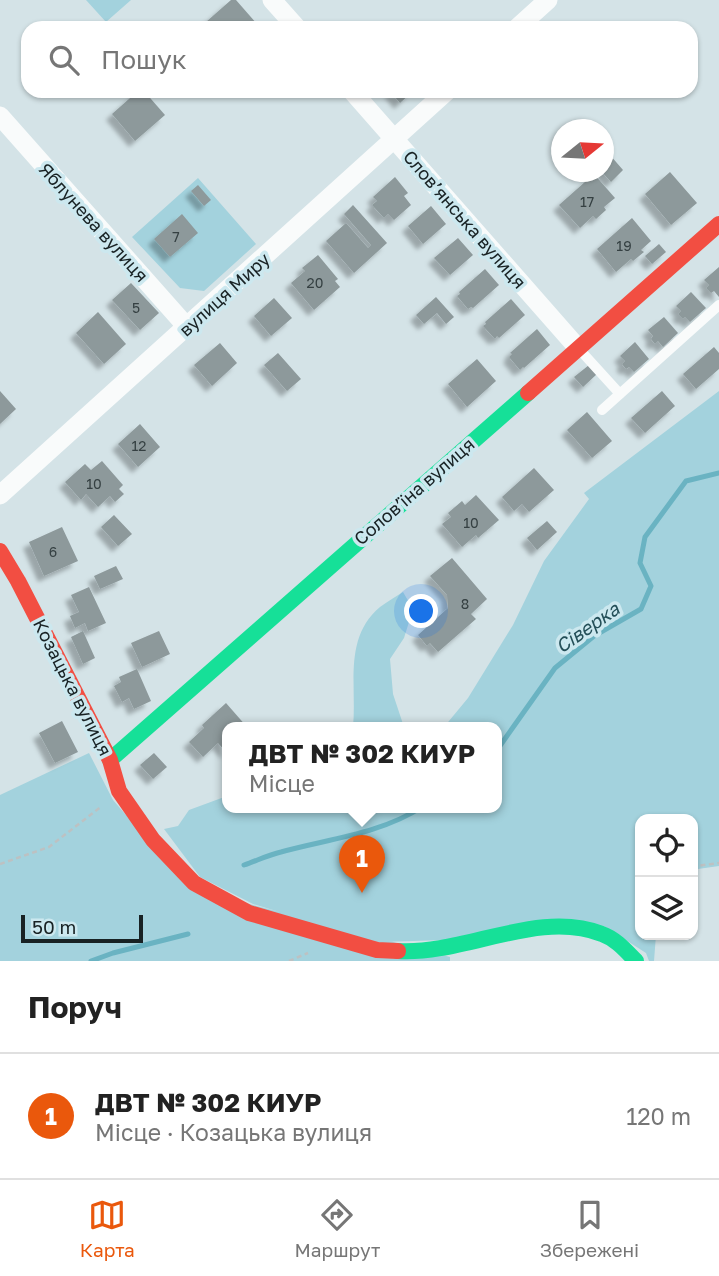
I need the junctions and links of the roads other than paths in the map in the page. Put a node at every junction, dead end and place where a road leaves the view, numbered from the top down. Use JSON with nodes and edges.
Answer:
{"nodes":[{"id":1,"x":272,"y":0,"type":"edge"},
{"id":2,"x":548,"y":0,"type":"edge"},
{"id":3,"x":291,"y":21,"type":"edge"},
{"id":4,"x":525,"y":21,"type":"edge"},
{"id":5,"x":358,"y":98,"type":"edge"},
{"id":6,"x":439,"y":98,"type":"edge"},
{"id":7,"x":0,"y":116,"type":"edge"},
{"id":8,"x":395,"y":139,"type":"junction"},
{"id":9,"x":719,"y":225,"type":"edge"},
{"id":10,"x":719,"y":305,"type":"edge"},
{"id":11,"x":187,"y":327,"type":"junction"},
{"id":12,"x":577,"y":347,"type":"junction"},
{"id":13,"x":620,"y":394,"type":"junction"},
{"id":14,"x":602,"y":410,"type":"dead end"},
{"id":15,"x":0,"y":495,"type":"edge"},
{"id":16,"x":0,"y":551,"type":"edge"},
{"id":17,"x":110,"y":760,"type":"junction"},
{"id":18,"x":635,"y":961,"type":"edge"}],
"edges":[{"from":1,"to":3,"type":"street"},
{"from":2,"to":4,"type":"street"},
{"from":5,"to":8,"type":"street","name":"Словʼянська вулиця"},
{"from":6,"to":8,"type":"street","name":"вулиця Миру"},
{"from":7,"to":11,"type":"street","name":"Яблунева вулиця"},
{"from":8,"to":11,"type":"street","name":"вулиця Миру"},
{"from":8,"to":12,"type":"street","name":"Словʼянська вулиця"},
{"from":9,"to":12,"type":"street","name":"Соловʼїна вулиця"},
{"from":10,"to":13,"type":"lane"},
{"from":11,"to":15,"type":"street","name":"вулиця Миру"},
{"from":12,"to":13,"type":"lane"},
{"from":12,"to":17,"type":"street","name":"Соловʼїна вулиця"},
{"from":13,"to":14,"type":"lane"},
{"from":16,"to":17,"type":"street","name":"Козацька вулиця"},
{"from":17,"to":18,"type":"street","name":"Козацька вулиця"}]}
